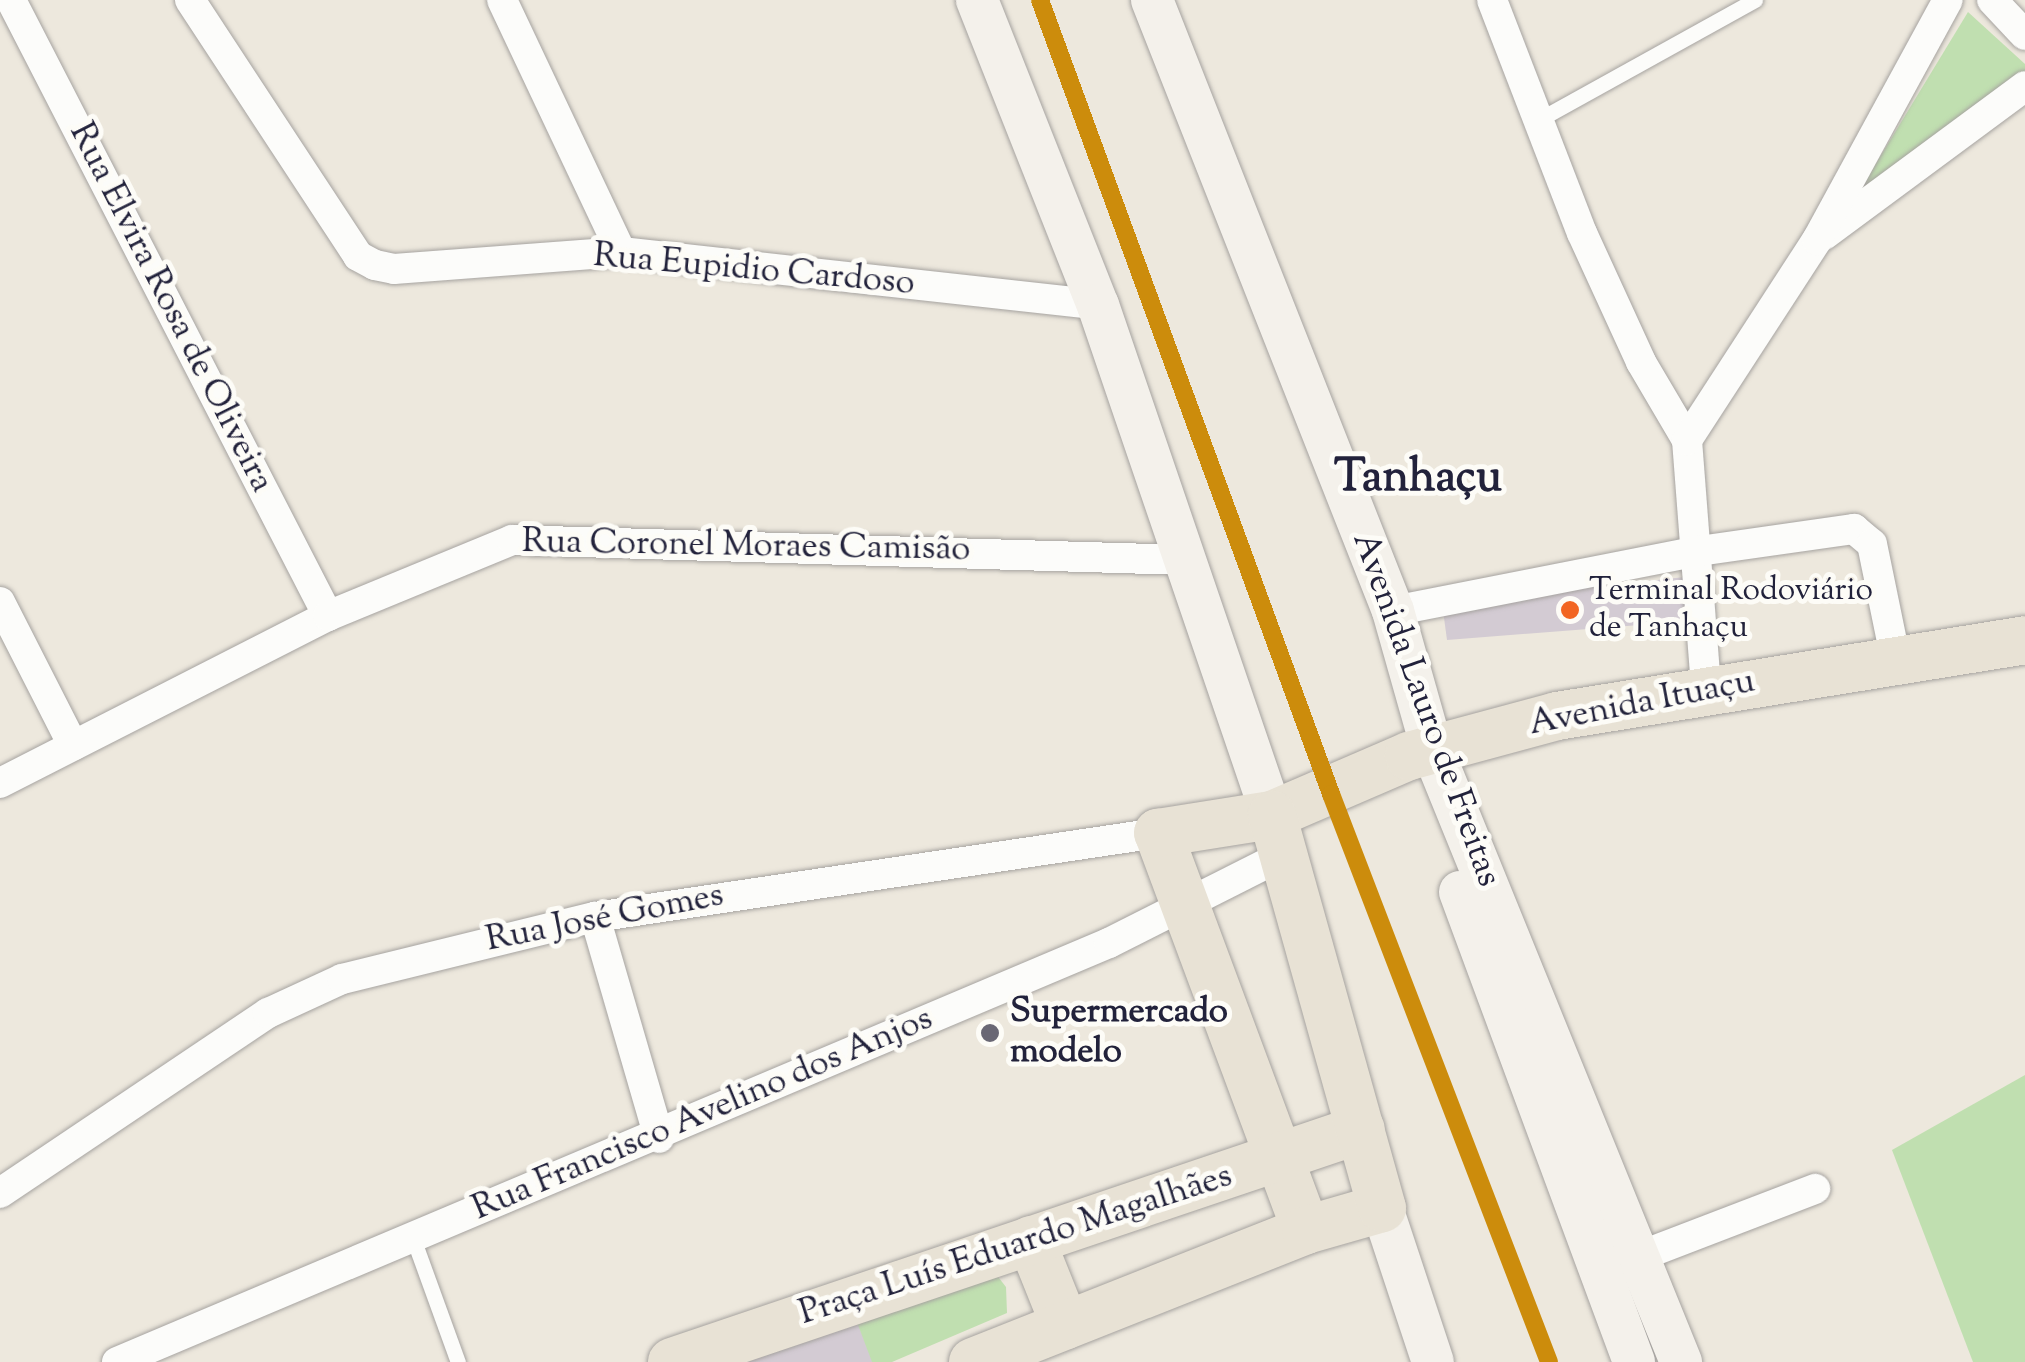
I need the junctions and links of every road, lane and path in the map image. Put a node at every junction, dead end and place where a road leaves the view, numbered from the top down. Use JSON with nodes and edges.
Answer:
{"nodes":[{"id":1,"x":11,"y":0,"type":"edge"},
{"id":2,"x":190,"y":0,"type":"edge"},
{"id":3,"x":502,"y":0,"type":"edge"},
{"id":4,"x":977,"y":0,"type":"edge"},
{"id":5,"x":1152,"y":0,"type":"edge"},
{"id":6,"x":1492,"y":0,"type":"edge"},
{"id":7,"x":1755,"y":0,"type":"edge"},
{"id":8,"x":1948,"y":0,"type":"edge"},
{"id":9,"x":1992,"y":0,"type":"edge"},
{"id":10,"x":0,"y":6,"type":"edge"},
{"id":11,"x":2025,"y":35,"type":"edge"},
{"id":12,"x":2025,"y":86,"type":"edge"},
{"id":13,"x":1540,"y":119,"type":"junction"},
{"id":14,"x":1818,"y":240,"type":"junction"},
{"id":15,"x":621,"y":252,"type":"junction"},
{"id":16,"x":1098,"y":305,"type":"junction"},
{"id":17,"x":1687,"y":440,"type":"junction"},
{"id":18,"x":1698,"y":551,"type":"junction"},
{"id":19,"x":1188,"y":560,"type":"junction"},
{"id":20,"x":0,"y":602,"type":"edge"},
{"id":21,"x":1393,"y":611,"type":"junction"},
{"id":22,"x":328,"y":616,"type":"junction"},
{"id":23,"x":2025,"y":640,"type":"edge"},
{"id":24,"x":1896,"y":661,"type":"junction"},
{"id":25,"x":1706,"y":690,"type":"junction"},
{"id":26,"x":73,"y":746,"type":"junction"},
{"id":27,"x":1421,"y":752,"type":"junction"},
{"id":28,"x":0,"y":783,"type":"edge"},
{"id":29,"x":1158,"y":833,"type":"junction"},
{"id":30,"x":1277,"y":835,"type":"junction"},
{"id":31,"x":1186,"y":904,"type":"junction"},
{"id":32,"x":595,"y":916,"type":"junction"},
{"id":33,"x":1360,"y":1130,"type":"junction"},
{"id":34,"x":659,"y":1138,"type":"junction"},
{"id":35,"x":1282,"y":1161,"type":"junction"},
{"id":36,"x":1815,"y":1188,"type":"dead end"},
{"id":37,"x":0,"y":1193,"type":"edge"},
{"id":38,"x":1382,"y":1208,"type":"junction"},
{"id":39,"x":1306,"y":1230,"type":"junction"},
{"id":40,"x":413,"y":1238,"type":"junction"},
{"id":41,"x":1031,"y":1240,"type":"junction"},
{"id":42,"x":1620,"y":1264,"type":"junction"},
{"id":43,"x":1065,"y":1324,"type":"junction"},
{"id":44,"x":117,"y":1362,"type":"edge"},
{"id":45,"x":458,"y":1362,"type":"edge"},
{"id":46,"x":672,"y":1362,"type":"edge"},
{"id":47,"x":973,"y":1362,"type":"edge"},
{"id":48,"x":1433,"y":1362,"type":"edge"},
{"id":49,"x":1634,"y":1362,"type":"edge"},
{"id":50,"x":1681,"y":1362,"type":"edge"}],
"edges":[{"from":1,"to":10,"type":"street"},
{"from":1,"to":22,"type":"street","name":"Rua Elvira Rosa de Oliveira"},
{"from":2,"to":15,"type":"street","name":"Rua Eupidio Cardoso"},
{"from":3,"to":15,"type":"street"},
{"from":4,"to":16,"type":"main road"},
{"from":5,"to":21,"type":"main road","name":"Avenida Lauro de Freitas"},
{"from":6,"to":13,"type":"street"},
{"from":7,"to":13,"type":"lane"},
{"from":8,"to":14,"type":"street"},
{"from":9,"to":11,"type":"street"},
{"from":12,"to":14,"type":"street"},
{"from":13,"to":17,"type":"street"},
{"from":14,"to":17,"type":"street"},
{"from":15,"to":16,"type":"street","name":"Rua Eupidio Cardoso"},
{"from":16,"to":19,"type":"main road"},
{"from":17,"to":18,"type":"street"},
{"from":18,"to":21,"type":"street"},
{"from":18,"to":24,"type":"street"},
{"from":18,"to":25,"type":"street"},
{"from":19,"to":22,"type":"street","name":"Rua Coronel Moraes Camisão"},
{"from":19,"to":30,"type":"main road"},
{"from":20,"to":26,"type":"street"},
{"from":21,"to":27,"type":"main road","name":"Avenida Lauro de Freitas"},
{"from":22,"to":26,"type":"street","name":"Rua Coronel Moraes Camisão"},
{"from":23,"to":24,"type":"main road","name":"Avenida Ituaçu"},
{"from":24,"to":25,"type":"main road","name":"Avenida Ituaçu"},
{"from":25,"to":27,"type":"main road","name":"Avenida Ituaçu"},
{"from":26,"to":28,"type":"street","name":"Rua Coronel Moraes Camisão"},
{"from":27,"to":30,"type":"main road","name":"Avenida Ituaçu"},
{"from":27,"to":42,"type":"main road","name":"Avenida Lauro de Freitas"},
{"from":29,"to":30,"type":"main road","name":"Rua José Gomes"},
{"from":29,"to":31,"type":"main road"},
{"from":29,"to":32,"type":"street","name":"Rua José Gomes"},
{"from":30,"to":31,"type":"street","name":"Rua Francisco Avelino dos Anjos"},
{"from":30,"to":33,"type":"main road"},
{"from":31,"to":34,"type":"street","name":"Rua Francisco Avelino dos Anjos"},
{"from":31,"to":35,"type":"main road"},
{"from":32,"to":34,"type":"street"},
{"from":32,"to":37,"type":"street","name":"Rua José Gomes"},
{"from":33,"to":35,"type":"main road","name":"Praça Luís Eduardo Magalhães"},
{"from":33,"to":38,"type":"main road"},
{"from":34,"to":40,"type":"street","name":"Rua Francisco Avelino dos Anjos"},
{"from":35,"to":39,"type":"main road"},
{"from":35,"to":41,"type":"main road","name":"Praça Luís Eduardo Magalhães"},
{"from":36,"to":42,"type":"street"},
{"from":38,"to":39,"type":"main road"},
{"from":38,"to":48,"type":"main road"},
{"from":39,"to":43,"type":"main road"},
{"from":40,"to":44,"type":"street","name":"Rua Francisco Avelino dos Anjos"},
{"from":40,"to":45,"type":"lane"},
{"from":41,"to":43,"type":"main road"},
{"from":41,"to":46,"type":"main road","name":"Praça Luís Eduardo Magalhães"},
{"from":42,"to":49,"type":"main road","name":"Avenida Lauro de Freitas"},
{"from":42,"to":50,"type":"main road","name":"Avenida Lauro de Freitas"},
{"from":43,"to":47,"type":"main road"}]}
